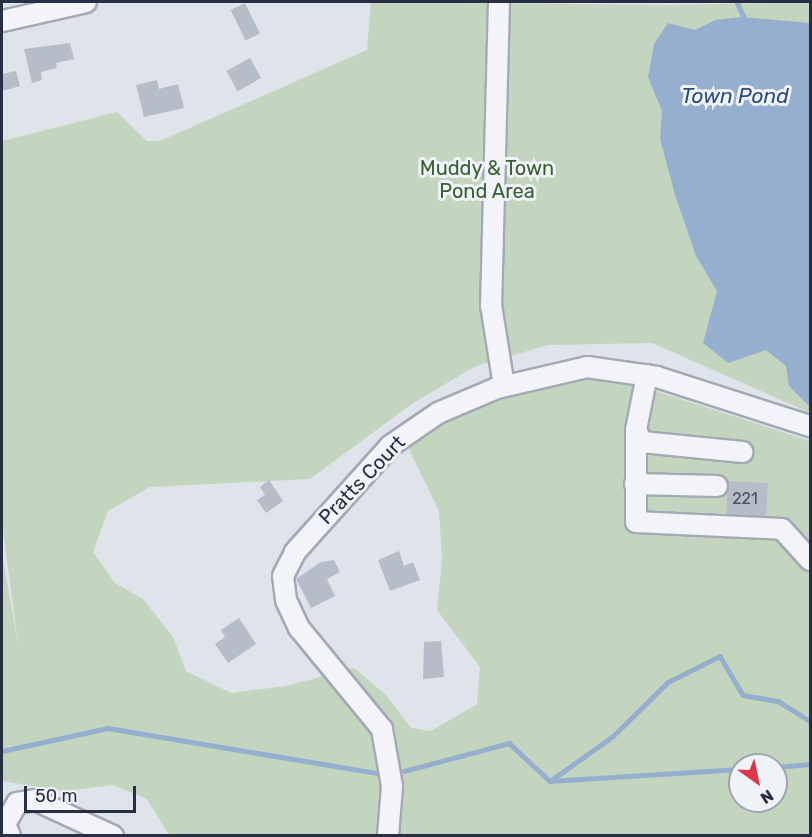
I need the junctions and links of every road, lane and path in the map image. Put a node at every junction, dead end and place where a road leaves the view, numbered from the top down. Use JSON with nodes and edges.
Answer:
{"nodes":[{"id":1,"x":86,"y":2,"type":"edge"},
{"id":2,"x":499,"y":2,"type":"edge"},
{"id":3,"x":2,"y":21,"type":"edge"},
{"id":4,"x":646,"y":375,"type":"junction"},
{"id":5,"x":504,"y":386,"type":"junction"},
{"id":6,"x":810,"y":426,"type":"edge"},
{"id":7,"x":636,"y":430,"type":"junction"},
{"id":8,"x":743,"y":452,"type":"dead end"},
{"id":9,"x":635,"y":484,"type":"junction"},
{"id":10,"x":717,"y":486,"type":"dead end"},
{"id":11,"x":806,"y":552,"type":"edge"},
{"id":12,"x":10,"y":836,"type":"edge"},
{"id":13,"x":113,"y":836,"type":"edge"},
{"id":14,"x":388,"y":836,"type":"edge"}],
"edges":[{"from":1,"to":3,"type":"street"},
{"from":2,"to":5,"type":"street"},
{"from":4,"to":5,"type":"street","name":"Pratts Court"},
{"from":4,"to":6,"type":"street","name":"Pratts Court"},
{"from":4,"to":7,"type":"street"},
{"from":5,"to":14,"type":"street","name":"Pratts Court"},
{"from":7,"to":8,"type":"street"},
{"from":7,"to":9,"type":"street"},
{"from":9,"to":10,"type":"street"},
{"from":9,"to":11,"type":"street"},
{"from":12,"to":13,"type":"street"}]}
